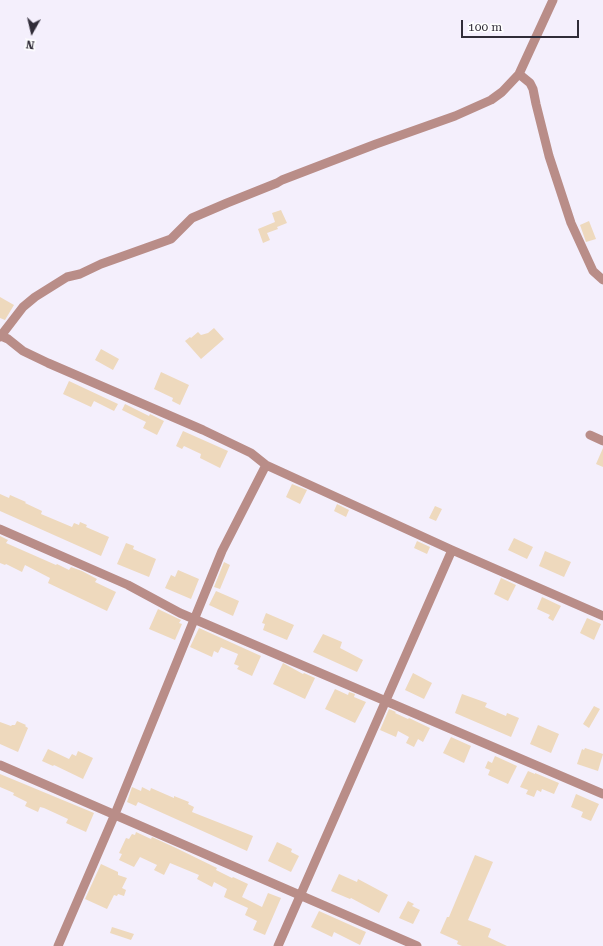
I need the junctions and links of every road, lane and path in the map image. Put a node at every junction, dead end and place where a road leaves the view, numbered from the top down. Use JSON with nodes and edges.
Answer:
{"nodes":[{"id":1,"x":553,"y":0,"type":"edge"},
{"id":2,"x":519,"y":74,"type":"junction"},
{"id":3,"x":603,"y":280,"type":"edge"},
{"id":4,"x":0,"y":336,"type":"edge"},
{"id":5,"x":590,"y":434,"type":"dead end"},
{"id":6,"x":603,"y":441,"type":"edge"},
{"id":7,"x":266,"y":465,"type":"junction"},
{"id":8,"x":0,"y":529,"type":"edge"},
{"id":9,"x":452,"y":550,"type":"junction"},
{"id":10,"x":603,"y":616,"type":"edge"},
{"id":11,"x":194,"y":619,"type":"junction"},
{"id":12,"x":386,"y":702,"type":"junction"},
{"id":13,"x":0,"y":765,"type":"edge"},
{"id":14,"x":603,"y":794,"type":"edge"},
{"id":15,"x":115,"y":814,"type":"junction"},
{"id":16,"x":300,"y":895,"type":"junction"},
{"id":17,"x":58,"y":946,"type":"edge"},
{"id":18,"x":278,"y":946,"type":"edge"},
{"id":19,"x":417,"y":946,"type":"edge"}],
"edges":[{"from":1,"to":2,"type":"street"},
{"from":2,"to":3,"type":"street"},
{"from":2,"to":4,"type":"street"},
{"from":4,"to":7,"type":"street"},
{"from":5,"to":6,"type":"street"},
{"from":7,"to":9,"type":"street"},
{"from":7,"to":11,"type":"street"},
{"from":8,"to":11,"type":"street"},
{"from":9,"to":10,"type":"street"},
{"from":9,"to":12,"type":"street"},
{"from":11,"to":12,"type":"street"},
{"from":11,"to":15,"type":"street"},
{"from":12,"to":14,"type":"street"},
{"from":12,"to":16,"type":"street"},
{"from":13,"to":15,"type":"street"},
{"from":15,"to":16,"type":"street"},
{"from":15,"to":17,"type":"street"},
{"from":16,"to":18,"type":"street"},
{"from":16,"to":19,"type":"street"}]}
